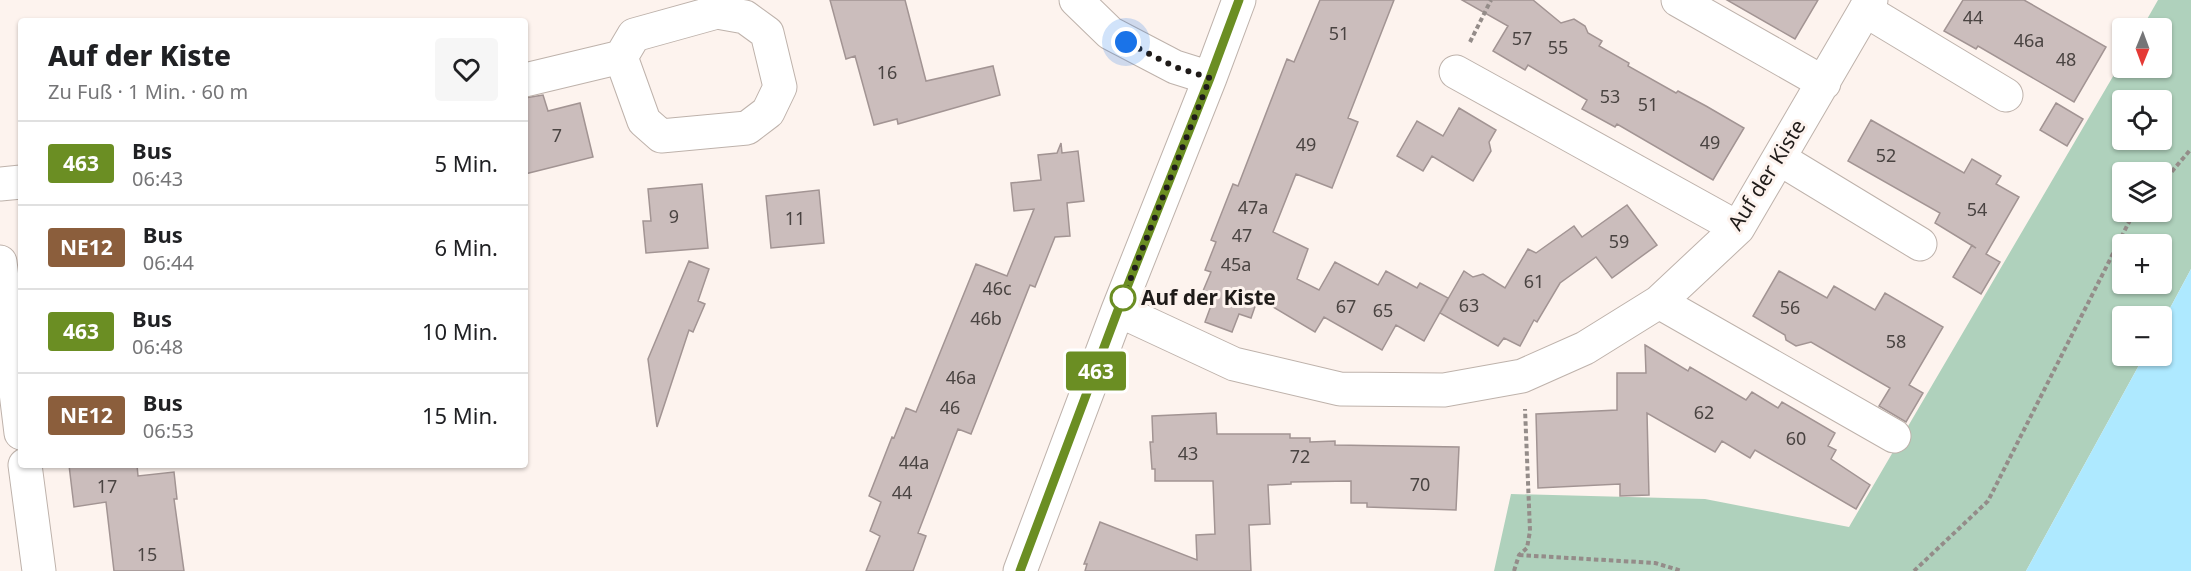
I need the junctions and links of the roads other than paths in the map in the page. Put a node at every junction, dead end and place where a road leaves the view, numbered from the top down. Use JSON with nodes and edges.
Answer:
{"nodes":[{"id":1,"x":1076,"y":0,"type":"edge"},
{"id":2,"x":1239,"y":0,"type":"edge"},
{"id":3,"x":1678,"y":0,"type":"edge"},
{"id":4,"x":1868,"y":5,"type":"edge"},
{"id":5,"x":621,"y":57,"type":"junction"},
{"id":6,"x":1456,"y":72,"type":"road end"},
{"id":7,"x":1210,"y":78,"type":"junction"},
{"id":8,"x":528,"y":79,"type":"edge"},
{"id":9,"x":1824,"y":82,"type":"junction"},
{"id":10,"x":2006,"y":95,"type":"dead end"},
{"id":11,"x":1780,"y":159,"type":"junction"},
{"id":12,"x":18,"y":182,"type":"edge"},
{"id":13,"x":0,"y":184,"type":"edge"},
{"id":14,"x":1738,"y":228,"type":"junction"},
{"id":15,"x":1920,"y":243,"type":"dead end"},
{"id":16,"x":0,"y":262,"type":"edge"},
{"id":17,"x":1659,"y":302,"type":"junction"},
{"id":18,"x":1118,"y":310,"type":"junction"},
{"id":19,"x":18,"y":409,"type":"edge"},
{"id":20,"x":1894,"y":436,"type":"dead end"},
{"id":21,"x":17,"y":467,"type":"edge"},
{"id":22,"x":39,"y":571,"type":"edge"},
{"id":23,"x":1020,"y":571,"type":"edge"}],
"edges":[{"from":1,"to":7,"type":"street"},
{"from":2,"to":7,"type":"street"},
{"from":3,"to":9,"type":"street"},
{"from":4,"to":9,"type":"street","name":"Auf der Kiste"},
{"from":4,"to":10,"type":"street"},
{"from":5,"to":5,"type":"street"},
{"from":5,"to":8,"type":"street"},
{"from":6,"to":14,"type":"street"},
{"from":7,"to":18,"type":"street"},
{"from":9,"to":11,"type":"street","name":"Auf der Kiste"},
{"from":11,"to":14,"type":"street","name":"Auf der Kiste"},
{"from":11,"to":15,"type":"street"},
{"from":12,"to":13,"type":"street"},
{"from":14,"to":17,"type":"street","name":"Auf der Kiste"},
{"from":16,"to":19,"type":"street"},
{"from":17,"to":18,"type":"street","name":"Auf der Kiste"},
{"from":17,"to":20,"type":"street"},
{"from":18,"to":23,"type":"street"},
{"from":21,"to":22,"type":"street"}]}
